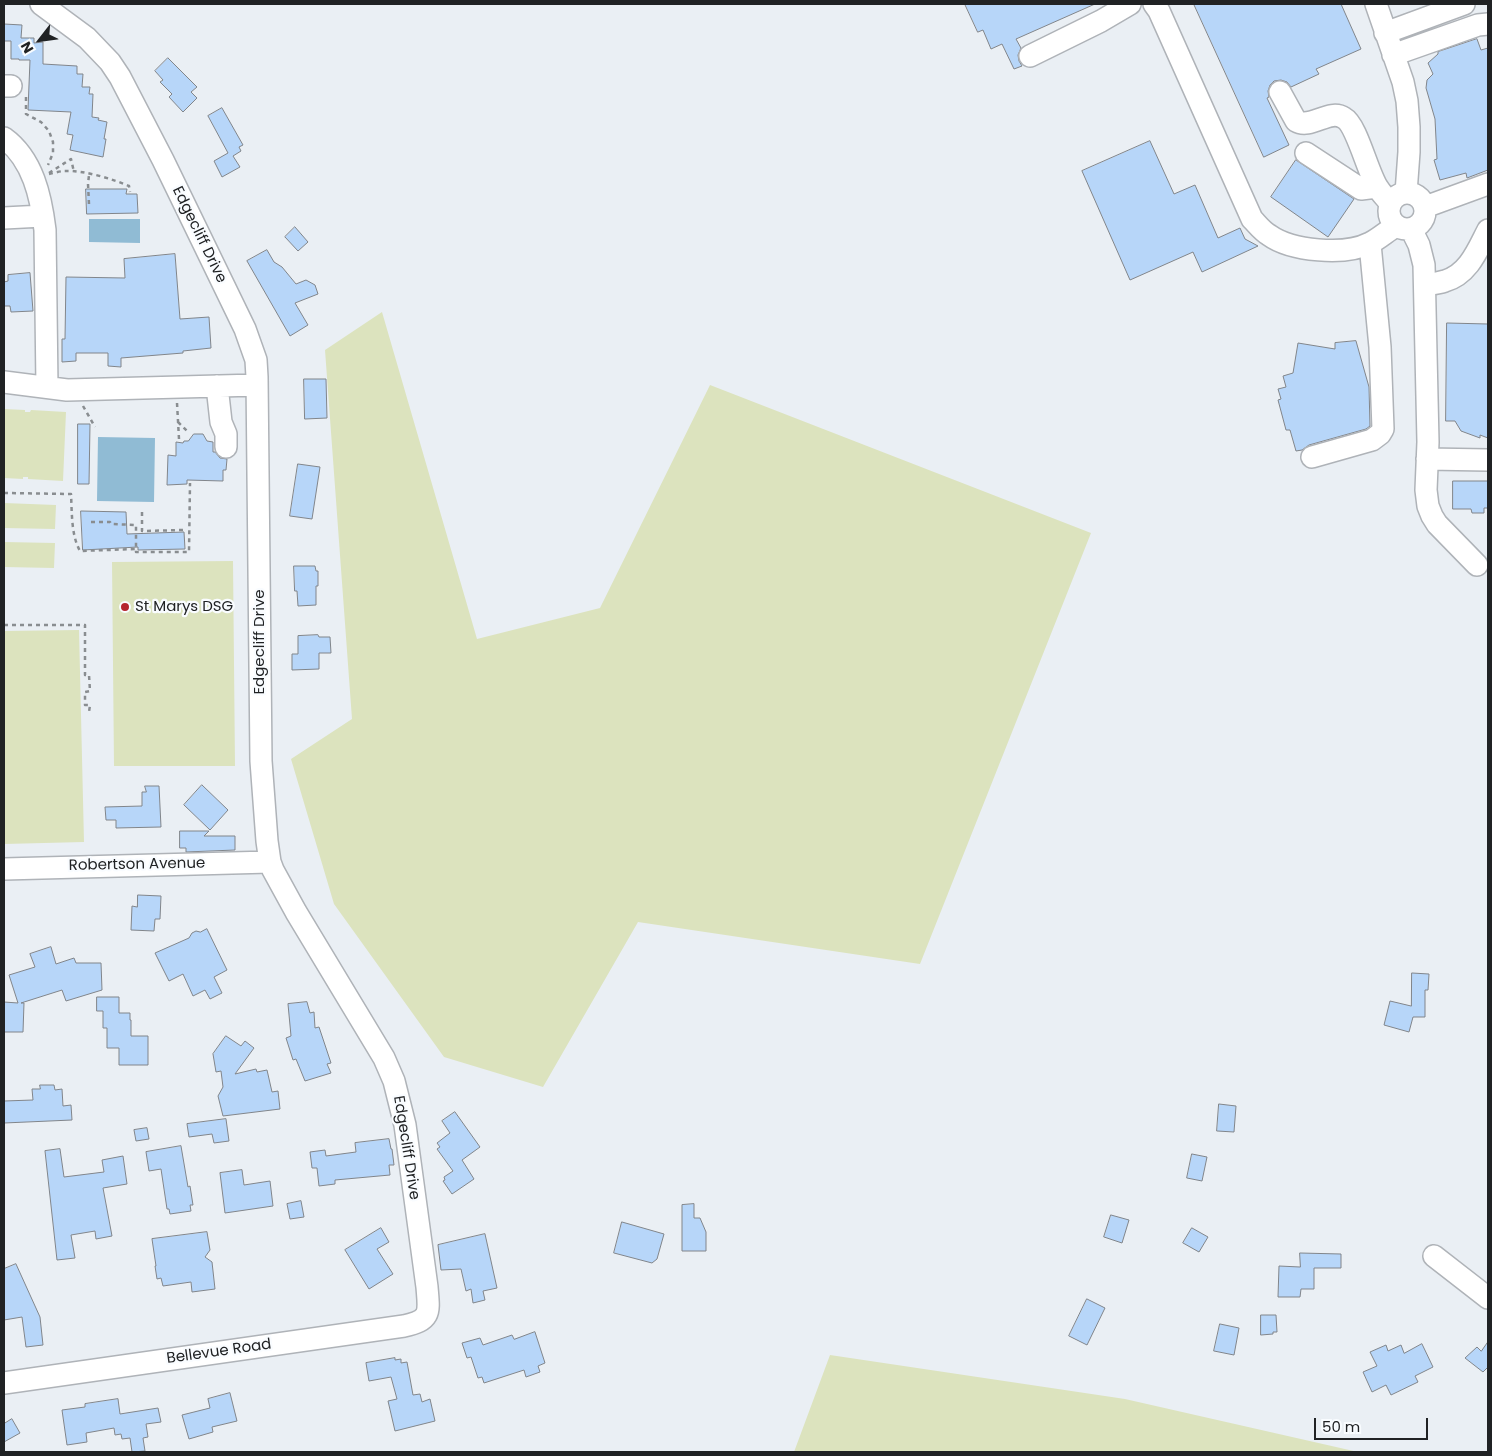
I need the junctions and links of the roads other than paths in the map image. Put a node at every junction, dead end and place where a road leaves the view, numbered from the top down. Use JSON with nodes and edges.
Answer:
{"nodes":[{"id":1,"x":41,"y":4,"type":"edge"},
{"id":2,"x":1130,"y":4,"type":"edge"},
{"id":3,"x":1154,"y":4,"type":"edge"},
{"id":4,"x":1376,"y":4,"type":"edge"},
{"id":5,"x":1464,"y":4,"type":"edge"},
{"id":6,"x":1488,"y":24,"type":"edge"},
{"id":7,"x":1385,"y":33,"type":"junction"},
{"id":8,"x":1393,"y":55,"type":"junction"},
{"id":9,"x":1030,"y":56,"type":"dead end"},
{"id":10,"x":1280,"y":92,"type":"dead end"},
{"id":11,"x":4,"y":138,"type":"edge"},
{"id":12,"x":1306,"y":153,"type":"dead end"},
{"id":13,"x":1488,"y":184,"type":"edge"},
{"id":14,"x":1391,"y":194,"type":"junction"},
{"id":15,"x":1425,"y":207,"type":"junction"},
{"id":16,"x":43,"y":216,"type":"junction"},
{"id":17,"x":4,"y":218,"type":"edge"},
{"id":18,"x":1403,"y":227,"type":"junction"},
{"id":19,"x":1488,"y":230,"type":"edge"},
{"id":20,"x":1370,"y":244,"type":"junction"},
{"id":21,"x":1425,"y":285,"type":"junction"},
{"id":22,"x":4,"y":382,"type":"edge"},
{"id":23,"x":257,"y":384,"type":"junction"},
{"id":24,"x":218,"y":386,"type":"junction"},
{"id":25,"x":47,"y":387,"type":"junction"},
{"id":26,"x":226,"y":447,"type":"dead end"},
{"id":27,"x":1312,"y":457,"type":"dead end"},
{"id":28,"x":1427,"y":459,"type":"junction"},
{"id":29,"x":1488,"y":460,"type":"edge"},
{"id":30,"x":1477,"y":565,"type":"dead end"},
{"id":31,"x":270,"y":862,"type":"junction"},
{"id":32,"x":4,"y":868,"type":"edge"},
{"id":33,"x":1434,"y":1256,"type":"dead end"},
{"id":34,"x":1488,"y":1298,"type":"edge"},
{"id":35,"x":428,"y":1311,"type":"joint"},
{"id":36,"x":4,"y":1383,"type":"edge"}],
"edges":[{"from":1,"to":23,"type":"street","name":"Edgecliff Drive"},
{"from":2,"to":9,"type":"street"},
{"from":3,"to":20,"type":"street"},
{"from":4,"to":7,"type":"street"},
{"from":5,"to":7,"type":"street"},
{"from":6,"to":8,"type":"street"},
{"from":7,"to":8,"type":"street"},
{"from":8,"to":14,"type":"street"},
{"from":10,"to":14,"type":"street"},
{"from":11,"to":16,"type":"street"},
{"from":12,"to":14,"type":"street"},
{"from":13,"to":15,"type":"street"},
{"from":14,"to":15,"type":"street"},
{"from":14,"to":18,"type":"street"},
{"from":15,"to":18,"type":"street"},
{"from":16,"to":17,"type":"street"},
{"from":16,"to":25,"type":"street"},
{"from":18,"to":20,"type":"street"},
{"from":18,"to":21,"type":"street"},
{"from":19,"to":21,"type":"street"},
{"from":20,"to":27,"type":"street"},
{"from":21,"to":28,"type":"street"},
{"from":22,"to":25,"type":"street"},
{"from":23,"to":24,"type":"street"},
{"from":23,"to":31,"type":"street","name":"Edgecliff Drive"},
{"from":24,"to":25,"type":"street"},
{"from":24,"to":26,"type":"street"},
{"from":28,"to":29,"type":"street"},
{"from":28,"to":30,"type":"street"},
{"from":31,"to":32,"type":"street","name":"Robertson Avenue"},
{"from":31,"to":35,"type":"street","name":"Edgecliff Drive"},
{"from":33,"to":34,"type":"street"},
{"from":35,"to":36,"type":"street","name":"Bellevue Road"}]}
